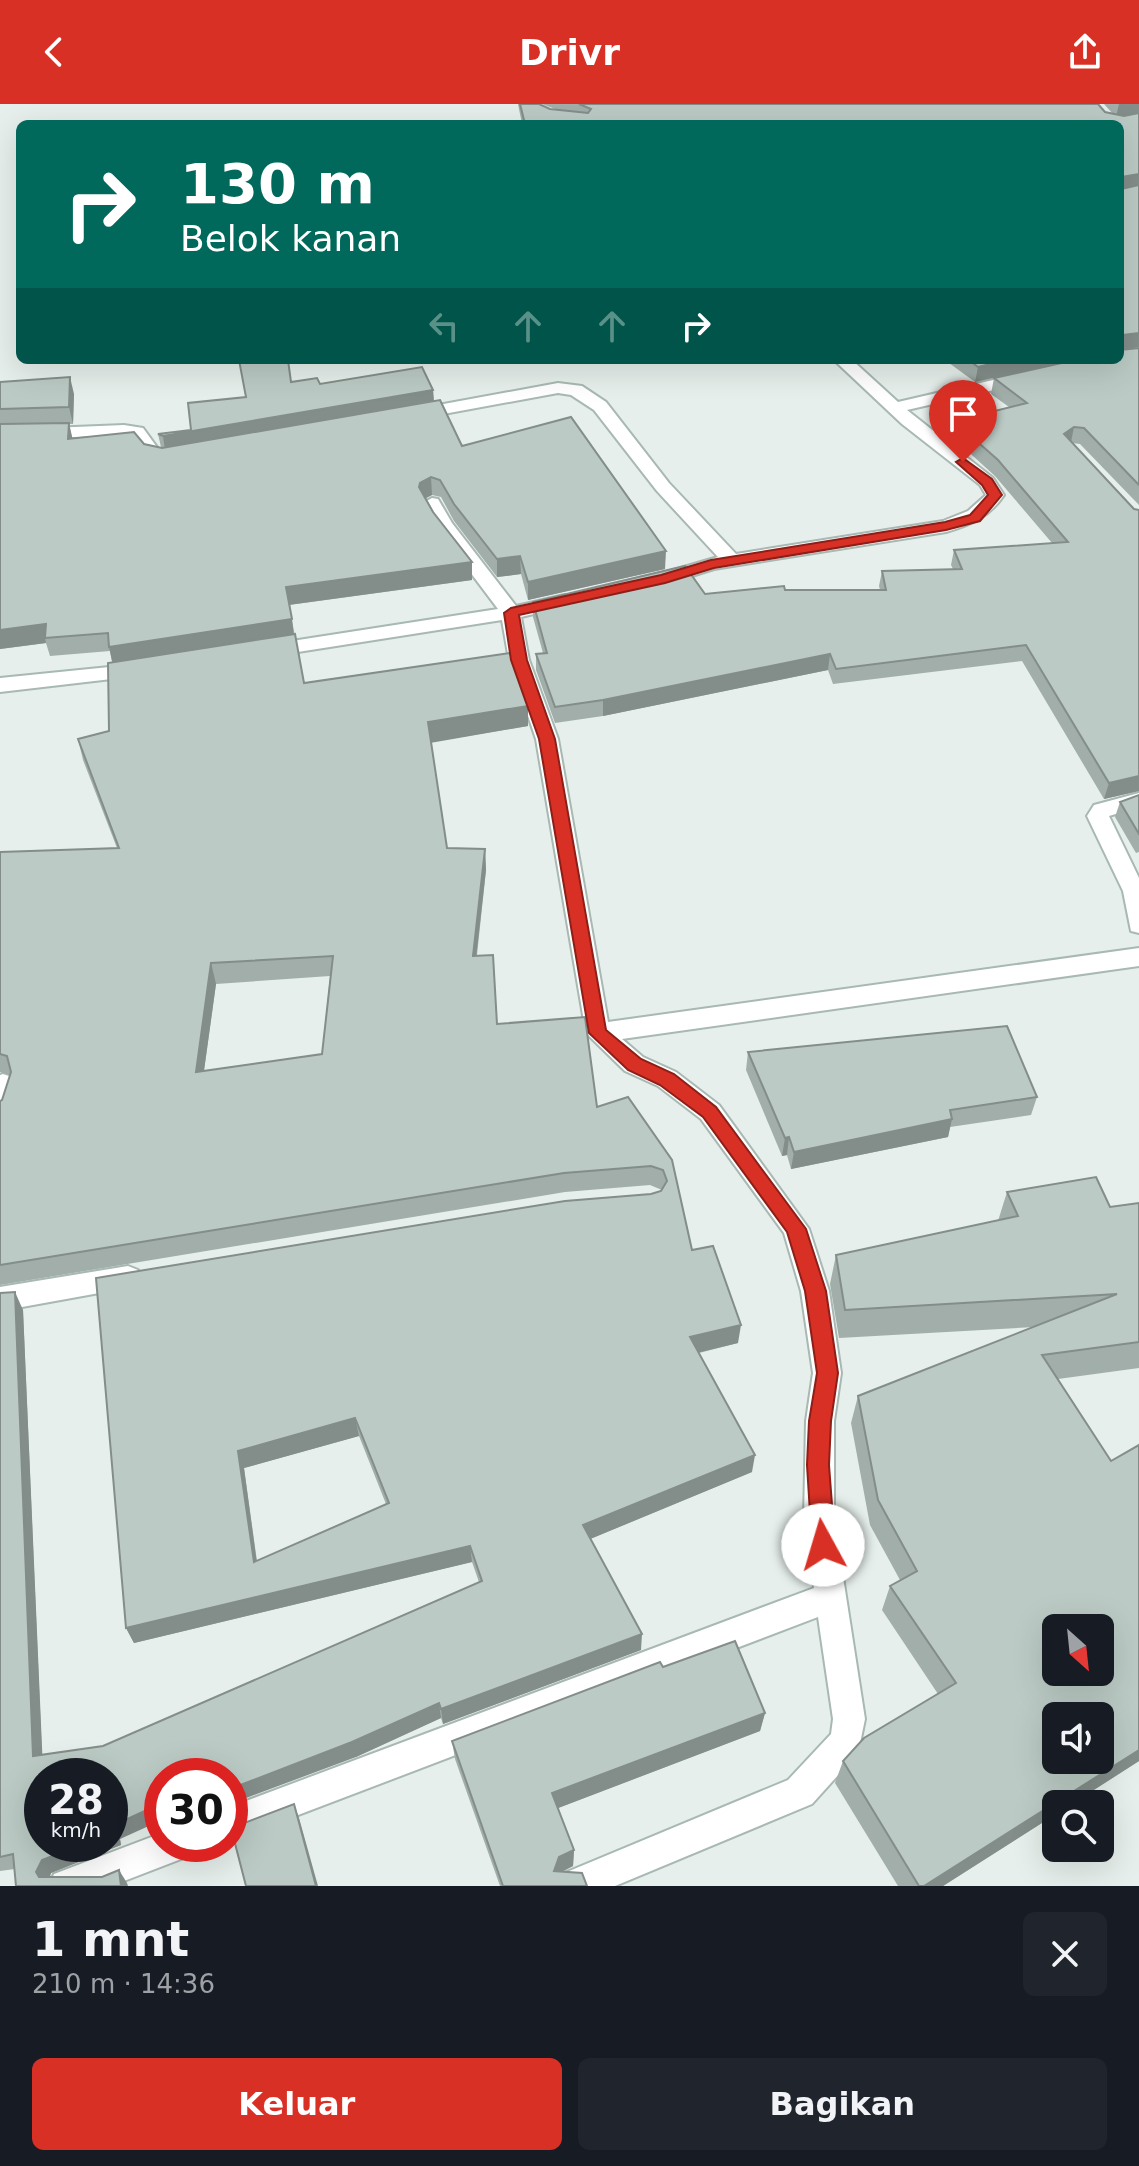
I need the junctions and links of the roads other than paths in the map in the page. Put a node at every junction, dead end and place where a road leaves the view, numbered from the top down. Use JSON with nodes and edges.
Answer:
{"nodes":[{"id":1,"x":846,"y":364,"type":"edge"},
{"id":2,"x":1043,"y":373,"type":"edge"},
{"id":3,"x":895,"y":408,"type":"junction"},
{"id":4,"x":400,"y":417,"type":"edge"},
{"id":5,"x":0,"y":435,"type":"edge"},
{"id":6,"x":189,"y":454,"type":"edge"},
{"id":7,"x":432,"y":503,"type":"edge"},
{"id":8,"x":733,"y":562,"type":"junction"},
{"id":9,"x":634,"y":586,"type":"edge"},
{"id":10,"x":588,"y":596,"type":"edge"},
{"id":11,"x":511,"y":613,"type":"junction"},
{"id":12,"x":253,"y":653,"type":"edge"},
{"id":13,"x":162,"y":667,"type":"edge"},
{"id":14,"x":0,"y":685,"type":"edge"},
{"id":15,"x":1139,"y":800,"type":"edge"},
{"id":16,"x":1139,"y":925,"type":"edge"},
{"id":17,"x":1139,"y":957,"type":"edge"},
{"id":18,"x":598,"y":1033,"type":"junction"},
{"id":19,"x":3,"y":1084,"type":"edge"},
{"id":20,"x":0,"y":1110,"type":"edge"},
{"id":21,"x":157,"y":1273,"type":"edge"},
{"id":22,"x":0,"y":1299,"type":"edge"},
{"id":23,"x":831,"y":1597,"type":"junction"},
{"id":24,"x":248,"y":1817,"type":"edge"},
{"id":25,"x":144,"y":1856,"type":"edge"},
{"id":26,"x":66,"y":1886,"type":"edge"},
{"id":27,"x":574,"y":1886,"type":"edge"}],
"edges":[{"from":1,"to":3,"type":"street"},
{"from":2,"to":3,"type":"street"},
{"from":3,"to":8,"type":"street"},
{"from":4,"to":8,"type":"street"},
{"from":5,"to":6,"type":"street"},
{"from":7,"to":11,"type":"street"},
{"from":8,"to":9,"type":"street"},
{"from":10,"to":11,"type":"street"},
{"from":11,"to":12,"type":"street"},
{"from":11,"to":18,"type":"street"},
{"from":13,"to":14,"type":"street"},
{"from":15,"to":16,"type":"street"},
{"from":17,"to":18,"type":"street"},
{"from":18,"to":23,"type":"street"},
{"from":19,"to":20,"type":"street"},
{"from":21,"to":22,"type":"street"},
{"from":23,"to":24,"type":"street"},
{"from":23,"to":27,"type":"street"},
{"from":25,"to":26,"type":"street"}]}
